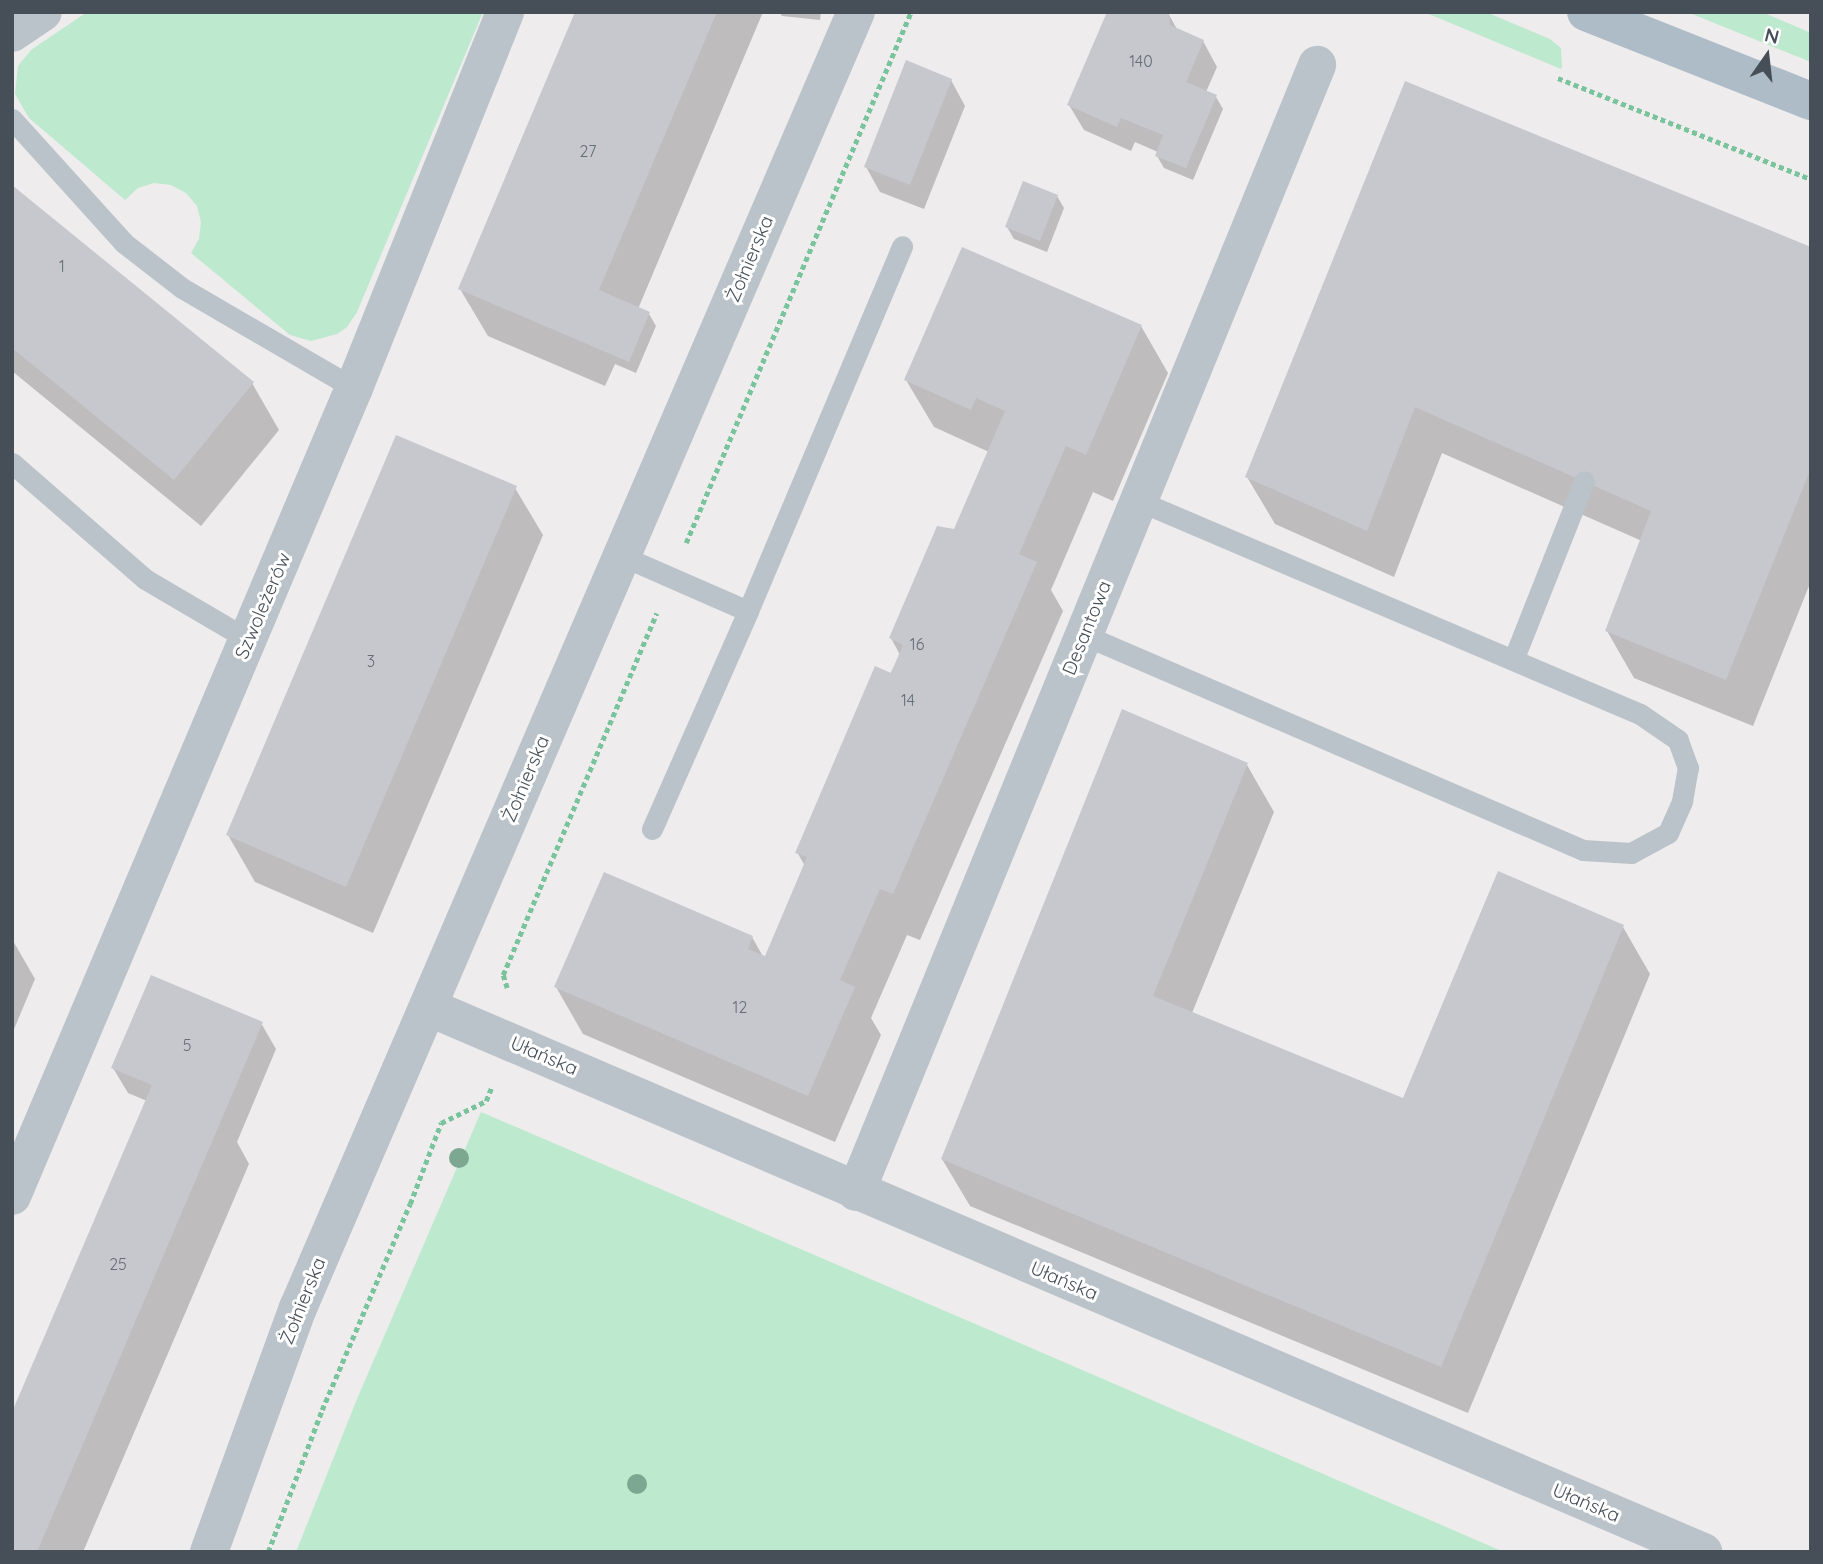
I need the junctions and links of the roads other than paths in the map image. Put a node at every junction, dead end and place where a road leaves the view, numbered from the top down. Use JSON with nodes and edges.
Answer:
{"nodes":[{"id":1,"x":43,"y":12,"type":"edge"},
{"id":2,"x":505,"y":12,"type":"edge"},
{"id":3,"x":856,"y":12,"type":"edge"},
{"id":4,"x":1587,"y":12,"type":"edge"},
{"id":5,"x":12,"y":33,"type":"edge"},
{"id":6,"x":1317,"y":65,"type":"dead end"},
{"id":7,"x":1811,"y":101,"type":"edge"},
{"id":8,"x":12,"y":119,"type":"edge"},
{"id":9,"x":902,"y":246,"type":"dead end"},
{"id":10,"x":354,"y":388,"type":"junction"},
{"id":11,"x":12,"y":463,"type":"edge"},
{"id":12,"x":1584,"y":481,"type":"dead end"},
{"id":13,"x":1139,"y":500,"type":"junction"},
{"id":14,"x":622,"y":556,"type":"junction"},
{"id":15,"x":748,"y":611,"type":"junction"},
{"id":16,"x":1084,"y":635,"type":"junction"},
{"id":17,"x":249,"y":640,"type":"junction"},
{"id":18,"x":1514,"y":658,"type":"junction"},
{"id":19,"x":652,"y":829,"type":"dead end"},
{"id":20,"x":428,"y":1007,"type":"junction"},
{"id":21,"x":856,"y":1192,"type":"junction"},
{"id":22,"x":12,"y":1196,"type":"edge"},
{"id":23,"x":209,"y":1552,"type":"edge"},
{"id":24,"x":1703,"y":1552,"type":"edge"}],
"edges":[{"from":1,"to":5,"type":"street"},
{"from":2,"to":10,"type":"street","name":"Szwoleżerów"},
{"from":3,"to":14,"type":"street","name":"Żołnierska"},
{"from":4,"to":7,"type":"main road"},
{"from":6,"to":13,"type":"street","name":"Desantowa"},
{"from":8,"to":10,"type":"lane"},
{"from":9,"to":15,"type":"lane"},
{"from":10,"to":17,"type":"street","name":"Szwoleżerów"},
{"from":11,"to":17,"type":"lane"},
{"from":12,"to":18,"type":"lane"},
{"from":13,"to":16,"type":"street","name":"Desantowa"},
{"from":13,"to":18,"type":"lane"},
{"from":14,"to":15,"type":"lane"},
{"from":14,"to":20,"type":"street","name":"Żołnierska"},
{"from":15,"to":19,"type":"lane"},
{"from":16,"to":18,"type":"lane"},
{"from":16,"to":21,"type":"street","name":"Desantowa"},
{"from":17,"to":22,"type":"street","name":"Szwoleżerów"},
{"from":20,"to":21,"type":"street","name":"Ułańska"},
{"from":20,"to":23,"type":"street","name":"Żołnierska"},
{"from":21,"to":24,"type":"street","name":"Ułańska"}]}
